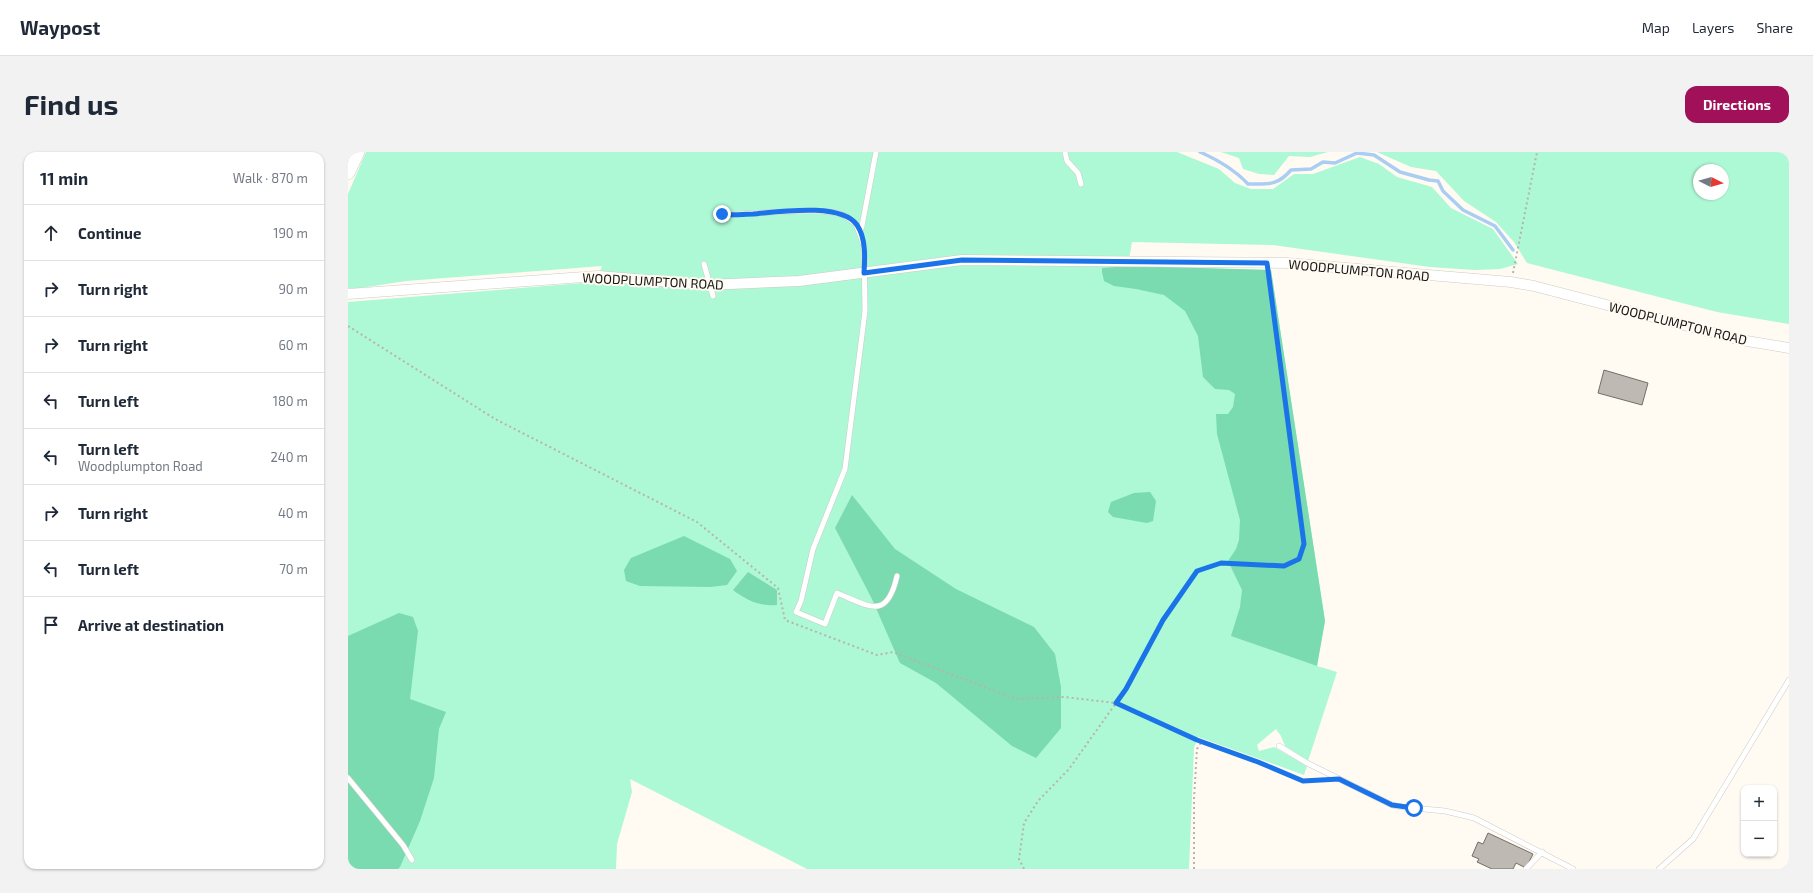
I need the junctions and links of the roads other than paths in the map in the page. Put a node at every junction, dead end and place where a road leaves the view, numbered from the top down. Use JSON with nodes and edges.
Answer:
{"nodes":[{"id":1,"x":358,"y":152,"type":"edge"},
{"id":2,"x":876,"y":152,"type":"edge"},
{"id":3,"x":1065,"y":152,"type":"edge"},
{"id":4,"x":348,"y":173,"type":"edge"},
{"id":5,"x":1081,"y":184,"type":"dead end"},
{"id":6,"x":722,"y":214,"type":"dead end"},
{"id":7,"x":860,"y":231,"type":"junction"},
{"id":8,"x":704,"y":264,"type":"dead end"},
{"id":9,"x":864,"y":273,"type":"junction"},
{"id":10,"x":710,"y":285,"type":"junction"},
{"id":11,"x":348,"y":294,"type":"edge"},
{"id":12,"x":713,"y":296,"type":"dead end"},
{"id":13,"x":1789,"y":348,"type":"edge"},
{"id":14,"x":897,"y":576,"type":"dead end"},
{"id":15,"x":1789,"y":680,"type":"edge"},
{"id":16,"x":1279,"y":746,"type":"dead end"},
{"id":17,"x":348,"y":778,"type":"edge"},
{"id":18,"x":1542,"y":852,"type":"junction"},
{"id":19,"x":412,"y":860,"type":"dead end"},
{"id":20,"x":1526,"y":869,"type":"edge"},
{"id":21,"x":1573,"y":869,"type":"edge"},
{"id":22,"x":1659,"y":869,"type":"edge"}],
"edges":[{"from":1,"to":4,"type":"street"},
{"from":2,"to":7,"type":"lane"},
{"from":3,"to":5,"type":"lane"},
{"from":6,"to":7,"type":"lane"},
{"from":7,"to":9,"type":"lane"},
{"from":8,"to":10,"type":"lane"},
{"from":9,"to":10,"type":"street","name":"WOODPLUMPTON ROAD"},
{"from":9,"to":13,"type":"street","name":"WOODPLUMPTON ROAD"},
{"from":9,"to":14,"type":"lane"},
{"from":10,"to":11,"type":"street","name":"WOODPLUMPTON ROAD"},
{"from":10,"to":12,"type":"lane"},
{"from":15,"to":22,"type":"lane"},
{"from":16,"to":18,"type":"lane"},
{"from":17,"to":19,"type":"lane"},
{"from":18,"to":20,"type":"lane"},
{"from":18,"to":21,"type":"lane"}]}
